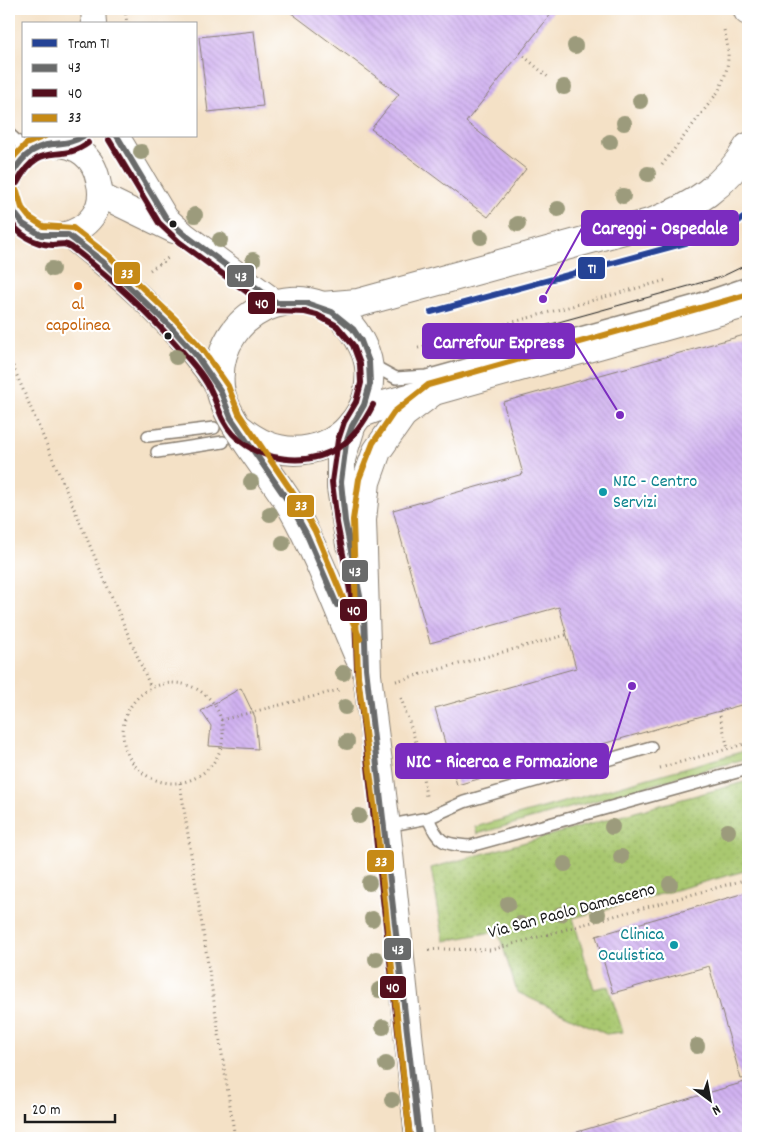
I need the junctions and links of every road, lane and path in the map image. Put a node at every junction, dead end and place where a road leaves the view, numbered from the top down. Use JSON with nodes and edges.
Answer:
{"nodes":[{"id":1,"x":93,"y":9,"type":"edge"},
{"id":2,"x":125,"y":9,"type":"edge"},
{"id":3,"x":94,"y":22,"type":"edge"},
{"id":4,"x":127,"y":22,"type":"edge"},
{"id":5,"x":723,"y":26,"type":"dead end"},
{"id":6,"x":520,"y":53,"type":"dead end"},
{"id":7,"x":548,"y":77,"type":"dead end"},
{"id":8,"x":9,"y":134,"type":"edge"},
{"id":9,"x":107,"y":138,"type":"edge"},
{"id":10,"x":118,"y":138,"type":"edge"},
{"id":11,"x":73,"y":141,"type":"edge"},
{"id":12,"x":745,"y":156,"type":"edge"},
{"id":13,"x":16,"y":162,"type":"edge"},
{"id":14,"x":662,"y":164,"type":"dead end"},
{"id":15,"x":9,"y":193,"type":"edge"},
{"id":16,"x":100,"y":195,"type":"junction"},
{"id":17,"x":9,"y":227,"type":"edge"},
{"id":18,"x":36,"y":233,"type":"junction"},
{"id":19,"x":68,"y":235,"type":"junction"},
{"id":20,"x":185,"y":235,"type":"junction"},
{"id":21,"x":172,"y":256,"type":"dead end"},
{"id":22,"x":148,"y":272,"type":"dead end"},
{"id":23,"x":666,"y":280,"type":"dead end"},
{"id":24,"x":748,"y":283,"type":"edge"},
{"id":25,"x":277,"y":303,"type":"junction"},
{"id":26,"x":748,"y":303,"type":"edge"},
{"id":27,"x":322,"y":306,"type":"junction"},
{"id":28,"x":418,"y":348,"type":"dead end"},
{"id":29,"x":9,"y":357,"type":"edge"},
{"id":30,"x":369,"y":363,"type":"junction"},
{"id":31,"x":220,"y":390,"type":"junction"},
{"id":32,"x":431,"y":393,"type":"junction"},
{"id":33,"x":356,"y":419,"type":"junction"},
{"id":34,"x":226,"y":433,"type":"junction"},
{"id":35,"x":148,"y":436,"type":"dead end"},
{"id":36,"x":157,"y":452,"type":"dead end"},
{"id":37,"x":364,"y":615,"type":"junction"},
{"id":38,"x":566,"y":635,"type":"dead end"},
{"id":39,"x":356,"y":681,"type":"junction"},
{"id":40,"x":151,"y":688,"type":"junction"},
{"id":41,"x":719,"y":711,"type":"dead end"},
{"id":42,"x":221,"y":720,"type":"junction"},
{"id":43,"x":651,"y":747,"type":"dead end"},
{"id":44,"x":728,"y":748,"type":"dead end"},
{"id":45,"x":748,"y":769,"type":"edge"},
{"id":46,"x":180,"y":783,"type":"junction"},
{"id":47,"x":441,"y":813,"type":"junction"},
{"id":48,"x":428,"y":818,"type":"junction"},
{"id":49,"x":386,"y":826,"type":"junction"},
{"id":50,"x":748,"y":879,"type":"edge"},
{"id":51,"x":400,"y":954,"type":"junction"},
{"id":52,"x":235,"y":1138,"type":"edge"},
{"id":53,"x":419,"y":1138,"type":"edge"}],
"edges":[{"from":1,"to":3,"type":"street"},
{"from":2,"to":4,"type":"path"},
{"from":5,"to":14,"type":"path"},
{"from":6,"to":7,"type":"path"},
{"from":8,"to":13,"type":"lane"},
{"from":9,"to":16,"type":"street"},
{"from":10,"to":20,"type":"street"},
{"from":11,"to":13,"type":"street"},
{"from":11,"to":16,"type":"street"},
{"from":12,"to":27,"type":"main road"},
{"from":15,"to":18,"type":"street"},
{"from":16,"to":19,"type":"street"},
{"from":16,"to":20,"type":"street"},
{"from":17,"to":18,"type":"street"},
{"from":18,"to":19,"type":"street"},
{"from":19,"to":31,"type":"street"},
{"from":20,"to":25,"type":"street"},
{"from":21,"to":22,"type":"path"},
{"from":23,"to":28,"type":"path"},
{"from":24,"to":30,"type":"lane"},
{"from":25,"to":27,"type":"main road"},
{"from":25,"to":31,"type":"main road"},
{"from":26,"to":32,"type":"main road"},
{"from":27,"to":30,"type":"main road"},
{"from":29,"to":40,"type":"path"},
{"from":30,"to":33,"type":"main road"},
{"from":31,"to":34,"type":"main road"},
{"from":32,"to":33,"type":"main road"},
{"from":32,"to":37,"type":"main road"},
{"from":33,"to":34,"type":"main road"},
{"from":33,"to":37,"type":"main road"},
{"from":34,"to":35,"type":"lane"},
{"from":34,"to":36,"type":"lane"},
{"from":34,"to":39,"type":"main road"},
{"from":37,"to":39,"type":"main road"},
{"from":38,"to":47,"type":"path"},
{"from":39,"to":42,"type":"path"},
{"from":39,"to":49,"type":"main road"},
{"from":40,"to":42,"type":"path"},
{"from":40,"to":46,"type":"path"},
{"from":41,"to":44,"type":"path"},
{"from":42,"to":46,"type":"path"},
{"from":43,"to":47,"type":"lane"},
{"from":45,"to":48,"type":"lane"},
{"from":46,"to":52,"type":"path"},
{"from":47,"to":48,"type":"lane"},
{"from":48,"to":49,"type":"lane"},
{"from":49,"to":51,"type":"main road"},
{"from":50,"to":51,"type":"path","name":"Via San Paolo Damasceno"},
{"from":51,"to":53,"type":"main road"}]}
